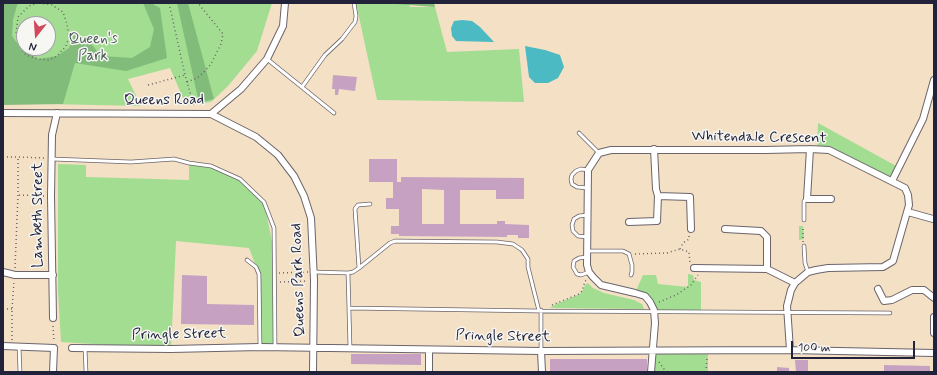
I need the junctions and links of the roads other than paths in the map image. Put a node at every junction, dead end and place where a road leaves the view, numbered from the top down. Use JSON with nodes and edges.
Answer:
{"nodes":[{"id":1,"x":285,"y":3,"type":"edge"},
{"id":2,"x":354,"y":3,"type":"edge"},
{"id":3,"x":267,"y":59,"type":"junction"},
{"id":4,"x":934,"y":80,"type":"edge"},
{"id":5,"x":302,"y":87,"type":"junction"},
{"id":6,"x":3,"y":113,"type":"edge"},
{"id":7,"x":57,"y":113,"type":"junction"},
{"id":8,"x":334,"y":113,"type":"dead end"},
{"id":9,"x":211,"y":114,"type":"junction"},
{"id":10,"x":579,"y":132,"type":"dead end"},
{"id":11,"x":810,"y":148,"type":"junction"},
{"id":12,"x":654,"y":149,"type":"junction"},
{"id":13,"x":599,"y":153,"type":"junction"},
{"id":14,"x":52,"y":158,"type":"junction"},
{"id":15,"x":588,"y":170,"type":"junction"},
{"id":16,"x":892,"y":181,"type":"junction"},
{"id":17,"x":588,"y":188,"type":"junction"},
{"id":18,"x":658,"y":196,"type":"junction"},
{"id":19,"x":807,"y":199,"type":"junction"},
{"id":20,"x":831,"y":199,"type":"dead end"},
{"id":21,"x":370,"y":204,"type":"dead end"},
{"id":22,"x":908,"y":212,"type":"junction"},
{"id":23,"x":588,"y":215,"type":"junction"},
{"id":24,"x":933,"y":219,"type":"dead end"},
{"id":25,"x":804,"y":220,"type":"road end"},
{"id":26,"x":629,"y":222,"type":"dead end"},
{"id":27,"x":691,"y":229,"type":"road end"},
{"id":28,"x":725,"y":229,"type":"dead end"},
{"id":29,"x":588,"y":237,"type":"junction"},
{"id":30,"x":804,"y":246,"type":"road end"},
{"id":31,"x":587,"y":254,"type":"junction"},
{"id":32,"x":247,"y":260,"type":"dead end"},
{"id":33,"x":359,"y":268,"type":"junction"},
{"id":34,"x":697,"y":268,"type":"road end"},
{"id":35,"x":767,"y":269,"type":"junction"},
{"id":36,"x":3,"y":272,"type":"edge"},
{"id":37,"x":314,"y":272,"type":"junction"},
{"id":38,"x":808,"y":272,"type":"junction"},
{"id":39,"x":348,"y":273,"type":"junction"},
{"id":40,"x":53,"y":275,"type":"junction"},
{"id":41,"x":591,"y":275,"type":"junction"},
{"id":42,"x":631,"y":276,"type":"dead end"},
{"id":43,"x":796,"y":283,"type":"junction"},
{"id":44,"x":878,"y":289,"type":"dead end"},
{"id":45,"x":934,"y":298,"type":"edge"},
{"id":46,"x":349,"y":308,"type":"junction"},
{"id":47,"x":653,"y":308,"type":"junction"},
{"id":48,"x":540,"y":310,"type":"junction"},
{"id":49,"x":788,"y":312,"type":"junction"},
{"id":50,"x":890,"y":313,"type":"dead end"},
{"id":51,"x":934,"y":317,"type":"edge"},
{"id":52,"x":53,"y":318,"type":"road end"},
{"id":53,"x":934,"y":333,"type":"edge"},
{"id":54,"x":3,"y":346,"type":"edge"},
{"id":55,"x":19,"y":346,"type":"junction"},
{"id":56,"x":260,"y":347,"type":"junction"},
{"id":57,"x":276,"y":347,"type":"junction"},
{"id":58,"x":72,"y":348,"type":"dead end"},
{"id":59,"x":85,"y":348,"type":"junction"},
{"id":60,"x":314,"y":348,"type":"junction"},
{"id":61,"x":350,"y":348,"type":"junction"},
{"id":62,"x":429,"y":350,"type":"junction"},
{"id":63,"x":790,"y":350,"type":"junction"},
{"id":64,"x":541,"y":351,"type":"junction"},
{"id":65,"x":652,"y":351,"type":"junction"},
{"id":66,"x":934,"y":353,"type":"edge"},
{"id":67,"x":20,"y":372,"type":"edge"},
{"id":68,"x":53,"y":372,"type":"edge"},
{"id":69,"x":86,"y":372,"type":"edge"},
{"id":70,"x":313,"y":372,"type":"edge"},
{"id":71,"x":429,"y":372,"type":"edge"},
{"id":72,"x":542,"y":372,"type":"edge"},
{"id":73,"x":651,"y":372,"type":"edge"}],
"edges":[{"from":1,"to":3,"type":"street","name":"Queens Road"},
{"from":2,"to":5,"type":"lane"},
{"from":3,"to":5,"type":"lane"},
{"from":3,"to":9,"type":"street","name":"Queens Road"},
{"from":4,"to":16,"type":"street"},
{"from":5,"to":8,"type":"lane"},
{"from":6,"to":7,"type":"street","name":"Queens Road"},
{"from":7,"to":9,"type":"street","name":"Queens Road"},
{"from":7,"to":14,"type":"street","name":"Lambeth Street"},
{"from":9,"to":37,"type":"street","name":"Queens Park Road"},
{"from":10,"to":13,"type":"lane"},
{"from":11,"to":12,"type":"street","name":"Whitendale Crescent"},
{"from":11,"to":16,"type":"street","name":"Whitendale Crescent"},
{"from":11,"to":19,"type":"street"},
{"from":12,"to":13,"type":"street","name":"Whitendale Crescent"},
{"from":12,"to":18,"type":"street"},
{"from":13,"to":15,"type":"street"},
{"from":14,"to":40,"type":"street","name":"Lambeth Street"},
{"from":14,"to":57,"type":"lane"},
{"from":15,"to":17,"type":"street"},
{"from":15,"to":17,"type":"lane"},
{"from":16,"to":22,"type":"street","name":"Whitendale Crescent"},
{"from":17,"to":23,"type":"street"},
{"from":18,"to":26,"type":"street"},
{"from":18,"to":27,"type":"street"},
{"from":19,"to":20,"type":"street"},
{"from":19,"to":25,"type":"lane"},
{"from":21,"to":33,"type":"lane"},
{"from":22,"to":24,"type":"street"},
{"from":22,"to":38,"type":"street","name":"Whitendale Crescent"},
{"from":23,"to":29,"type":"street"},
{"from":23,"to":29,"type":"lane"},
{"from":28,"to":35,"type":"street"},
{"from":29,"to":31,"type":"street"},
{"from":30,"to":38,"type":"lane"},
{"from":31,"to":41,"type":"street"},
{"from":31,"to":41,"type":"lane"},
{"from":31,"to":42,"type":"lane"},
{"from":32,"to":56,"type":"lane"},
{"from":33,"to":39,"type":"lane"},
{"from":33,"to":48,"type":"lane"},
{"from":34,"to":35,"type":"street"},
{"from":35,"to":43,"type":"street"},
{"from":36,"to":40,"type":"street"},
{"from":37,"to":39,"type":"lane"},
{"from":37,"to":60,"type":"street","name":"Queens Park Road"},
{"from":38,"to":43,"type":"street"},
{"from":39,"to":46,"type":"lane"},
{"from":40,"to":52,"type":"street","name":"Lambeth Street"},
{"from":41,"to":47,"type":"street"},
{"from":43,"to":49,"type":"street"},
{"from":44,"to":45,"type":"street"},
{"from":46,"to":48,"type":"lane"},
{"from":46,"to":61,"type":"lane"},
{"from":47,"to":48,"type":"lane"},
{"from":47,"to":49,"type":"lane"},
{"from":47,"to":65,"type":"street"},
{"from":48,"to":64,"type":"lane"},
{"from":49,"to":50,"type":"lane"},
{"from":49,"to":63,"type":"street"},
{"from":51,"to":53,"type":"street"},
{"from":54,"to":55,"type":"street"},
{"from":55,"to":67,"type":"lane"},
{"from":55,"to":68,"type":"street"},
{"from":56,"to":57,"type":"street","name":"Pringle Street"},
{"from":56,"to":59,"type":"street","name":"Pringle Street"},
{"from":57,"to":60,"type":"street","name":"Pringle Street"},
{"from":58,"to":59,"type":"street","name":"Pringle Street"},
{"from":59,"to":69,"type":"lane"},
{"from":60,"to":61,"type":"street","name":"Pringle Street"},
{"from":60,"to":70,"type":"street","name":"Queens Park Road"},
{"from":61,"to":62,"type":"street","name":"Pringle Street"},
{"from":62,"to":64,"type":"street","name":"Pringle Street"},
{"from":62,"to":71,"type":"street"},
{"from":63,"to":65,"type":"street","name":"Pringle Street"},
{"from":63,"to":66,"type":"street","name":"Pringle Street"},
{"from":64,"to":65,"type":"street","name":"Pringle Street"},
{"from":64,"to":72,"type":"street"},
{"from":65,"to":73,"type":"street"}]}
